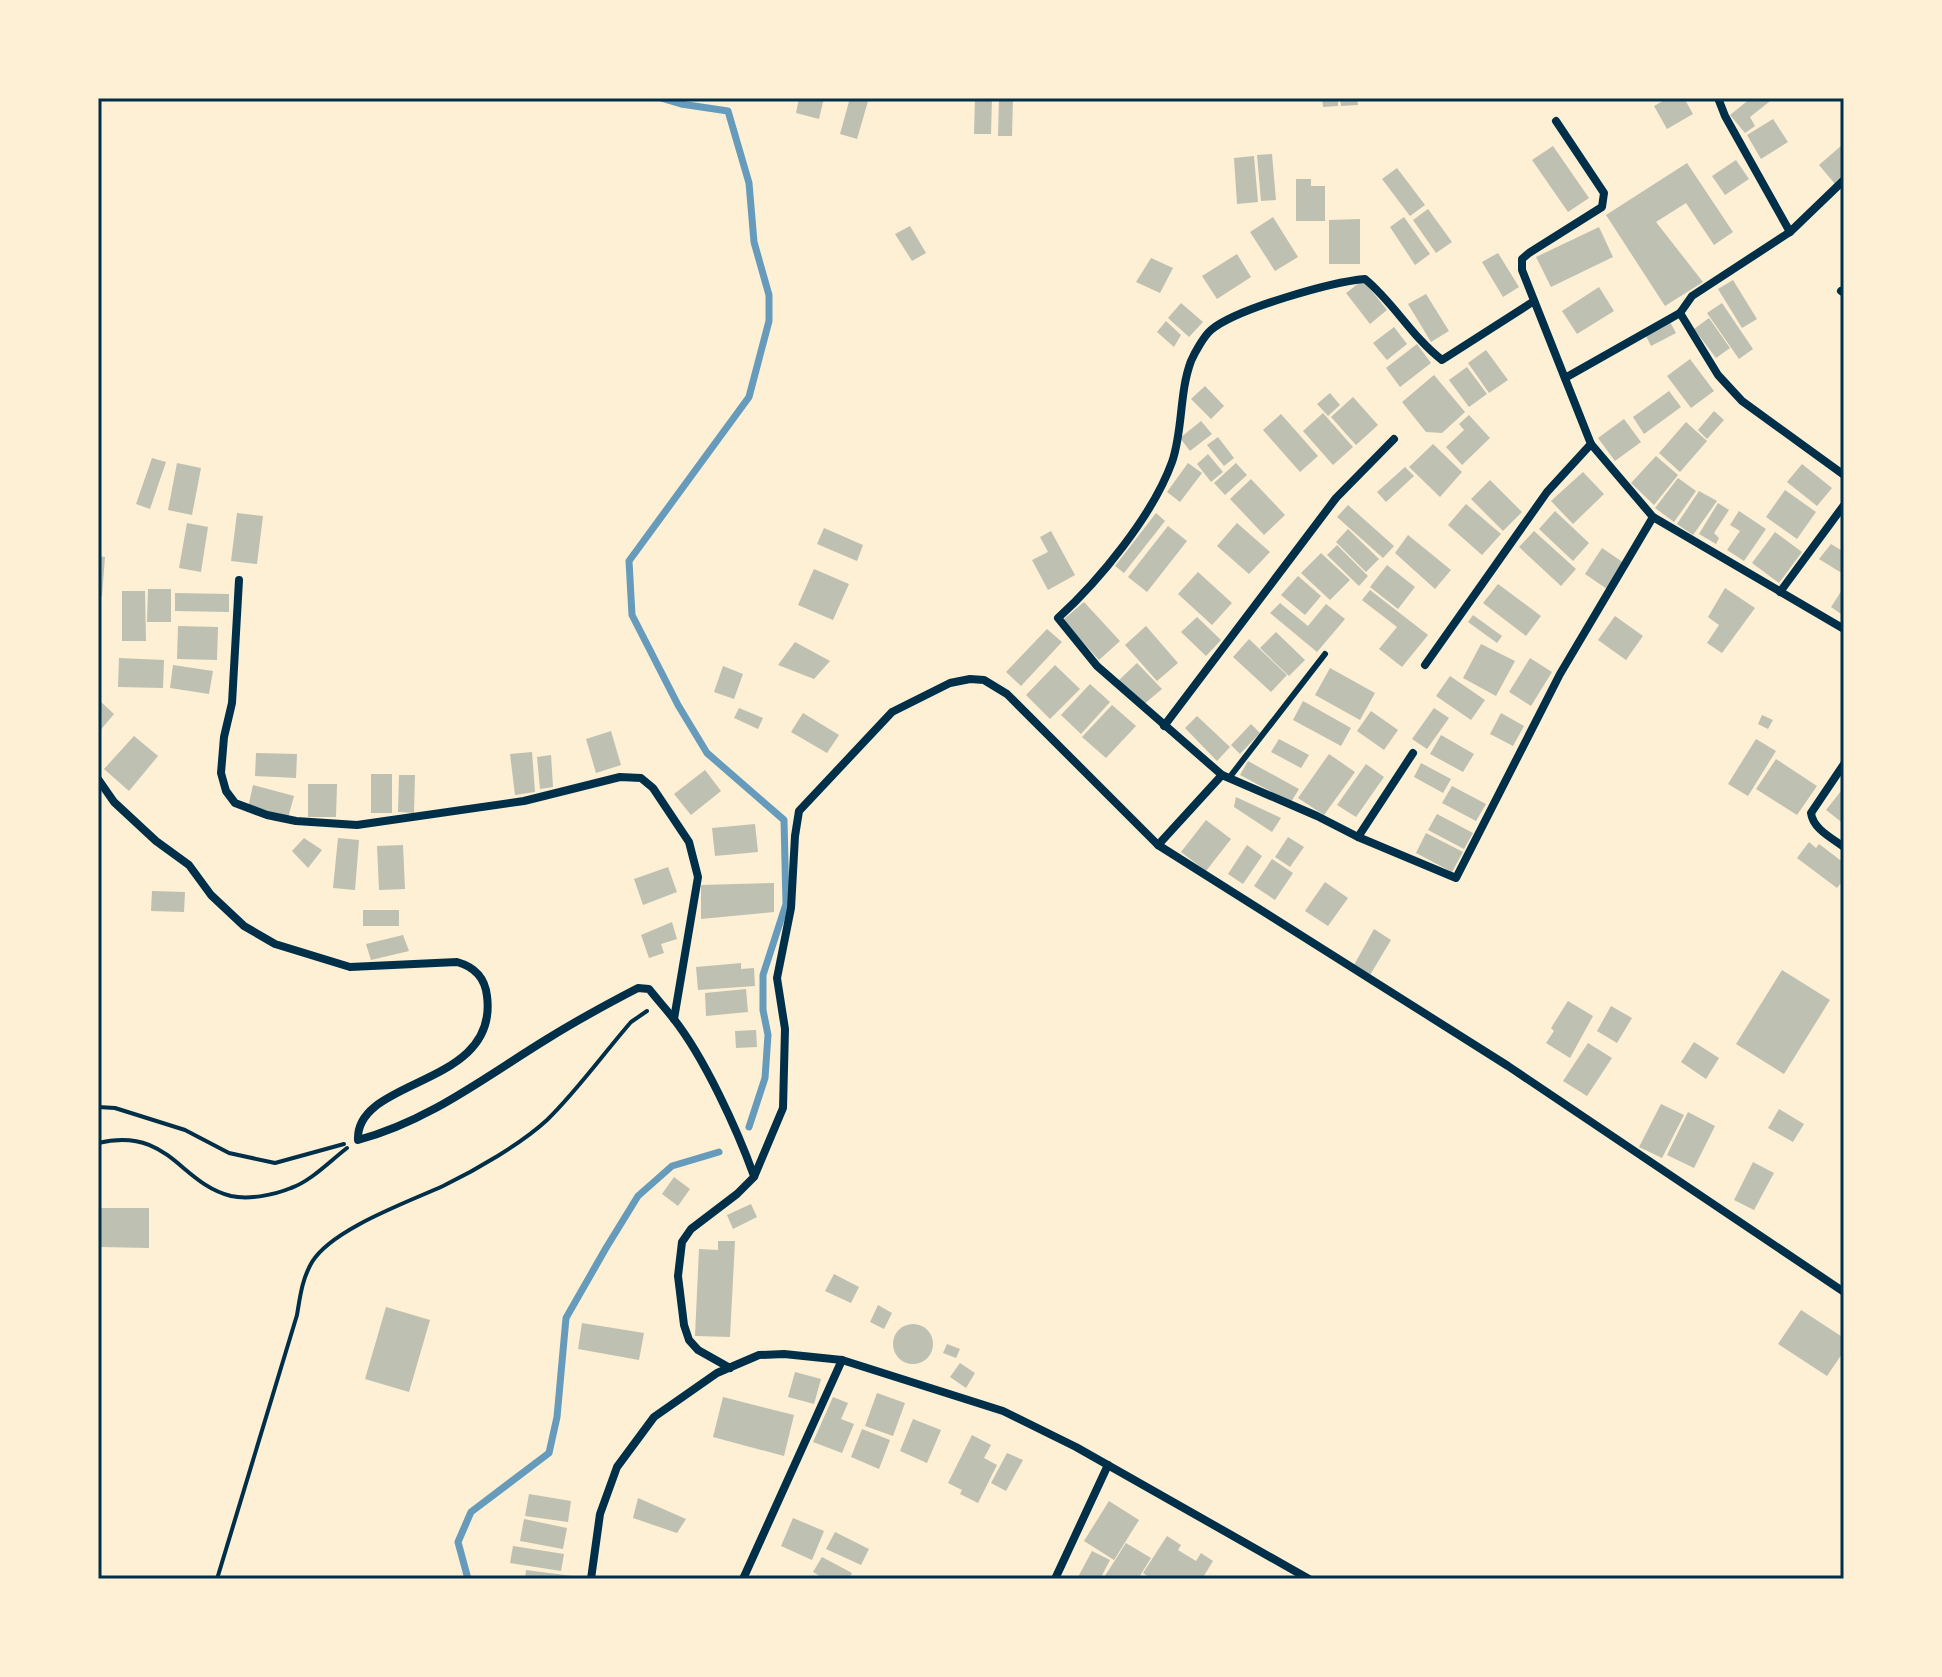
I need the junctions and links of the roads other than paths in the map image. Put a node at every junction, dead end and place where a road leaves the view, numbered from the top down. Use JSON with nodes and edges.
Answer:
{"nodes":[{"id":1,"x":1718,"y":98,"type":"edge"},
{"id":2,"x":1556,"y":121,"type":"dead end"},
{"id":3,"x":1844,"y":180,"type":"edge"},
{"id":4,"x":1790,"y":232,"type":"junction"},
{"id":5,"x":1534,"y":301,"type":"junction"},
{"id":6,"x":1680,"y":313,"type":"junction"},
{"id":7,"x":1565,"y":378,"type":"junction"},
{"id":8,"x":1394,"y":439,"type":"dead end"},
{"id":9,"x":1591,"y":444,"type":"junction"},
{"id":10,"x":1844,"y":475,"type":"edge"},
{"id":11,"x":1844,"y":505,"type":"edge"},
{"id":12,"x":1653,"y":517,"type":"junction"},
{"id":13,"x":239,"y":580,"type":"dead end"},
{"id":14,"x":1780,"y":592,"type":"junction"},
{"id":15,"x":1844,"y":629,"type":"edge"},
{"id":16,"x":1325,"y":654,"type":"dead end"},
{"id":17,"x":1425,"y":665,"type":"dead end"},
{"id":18,"x":1164,"y":726,"type":"junction"},
{"id":19,"x":1413,"y":753,"type":"dead end"},
{"id":20,"x":1844,"y":764,"type":"edge"},
{"id":21,"x":1225,"y":776,"type":"junction"},
{"id":22,"x":98,"y":779,"type":"edge"},
{"id":23,"x":1358,"y":837,"type":"junction"},
{"id":24,"x":1158,"y":845,"type":"junction"},
{"id":25,"x":1844,"y":847,"type":"edge"},
{"id":26,"x":674,"y":1019,"type":"junction"},
{"id":27,"x":754,"y":1177,"type":"junction"},
{"id":28,"x":1844,"y":1292,"type":"edge"},
{"id":29,"x":842,"y":1360,"type":"junction"},
{"id":30,"x":730,"y":1368,"type":"junction"},
{"id":31,"x":1108,"y":1465,"type":"junction"},
{"id":32,"x":591,"y":1579,"type":"edge"},
{"id":33,"x":743,"y":1579,"type":"edge"},
{"id":34,"x":1055,"y":1579,"type":"edge"},
{"id":35,"x":1309,"y":1579,"type":"edge"}],
"edges":[{"from":1,"to":4,"type":"street"},
{"from":2,"to":5,"type":"street"},
{"from":3,"to":4,"type":"street"},
{"from":4,"to":6,"type":"street"},
{"from":5,"to":7,"type":"street"},
{"from":5,"to":18,"type":"street"},
{"from":6,"to":7,"type":"street"},
{"from":6,"to":10,"type":"street"},
{"from":7,"to":9,"type":"street"},
{"from":8,"to":18,"type":"street"},
{"from":9,"to":12,"type":"street"},
{"from":9,"to":17,"type":"street"},
{"from":11,"to":14,"type":"street"},
{"from":12,"to":14,"type":"street"},
{"from":12,"to":23,"type":"street"},
{"from":13,"to":26,"type":"street"},
{"from":14,"to":15,"type":"street"},
{"from":16,"to":21,"type":"lane"},
{"from":18,"to":21,"type":"street"},
{"from":19,"to":23,"type":"street"},
{"from":20,"to":25,"type":"street"},
{"from":21,"to":23,"type":"street"},
{"from":21,"to":24,"type":"street"},
{"from":22,"to":26,"type":"street"},
{"from":24,"to":27,"type":"street"},
{"from":24,"to":28,"type":"street"},
{"from":26,"to":27,"type":"street"},
{"from":27,"to":30,"type":"street"},
{"from":29,"to":30,"type":"street"},
{"from":29,"to":31,"type":"street"},
{"from":29,"to":33,"type":"street"},
{"from":30,"to":32,"type":"street"},
{"from":31,"to":34,"type":"street"},
{"from":31,"to":35,"type":"street"}]}
